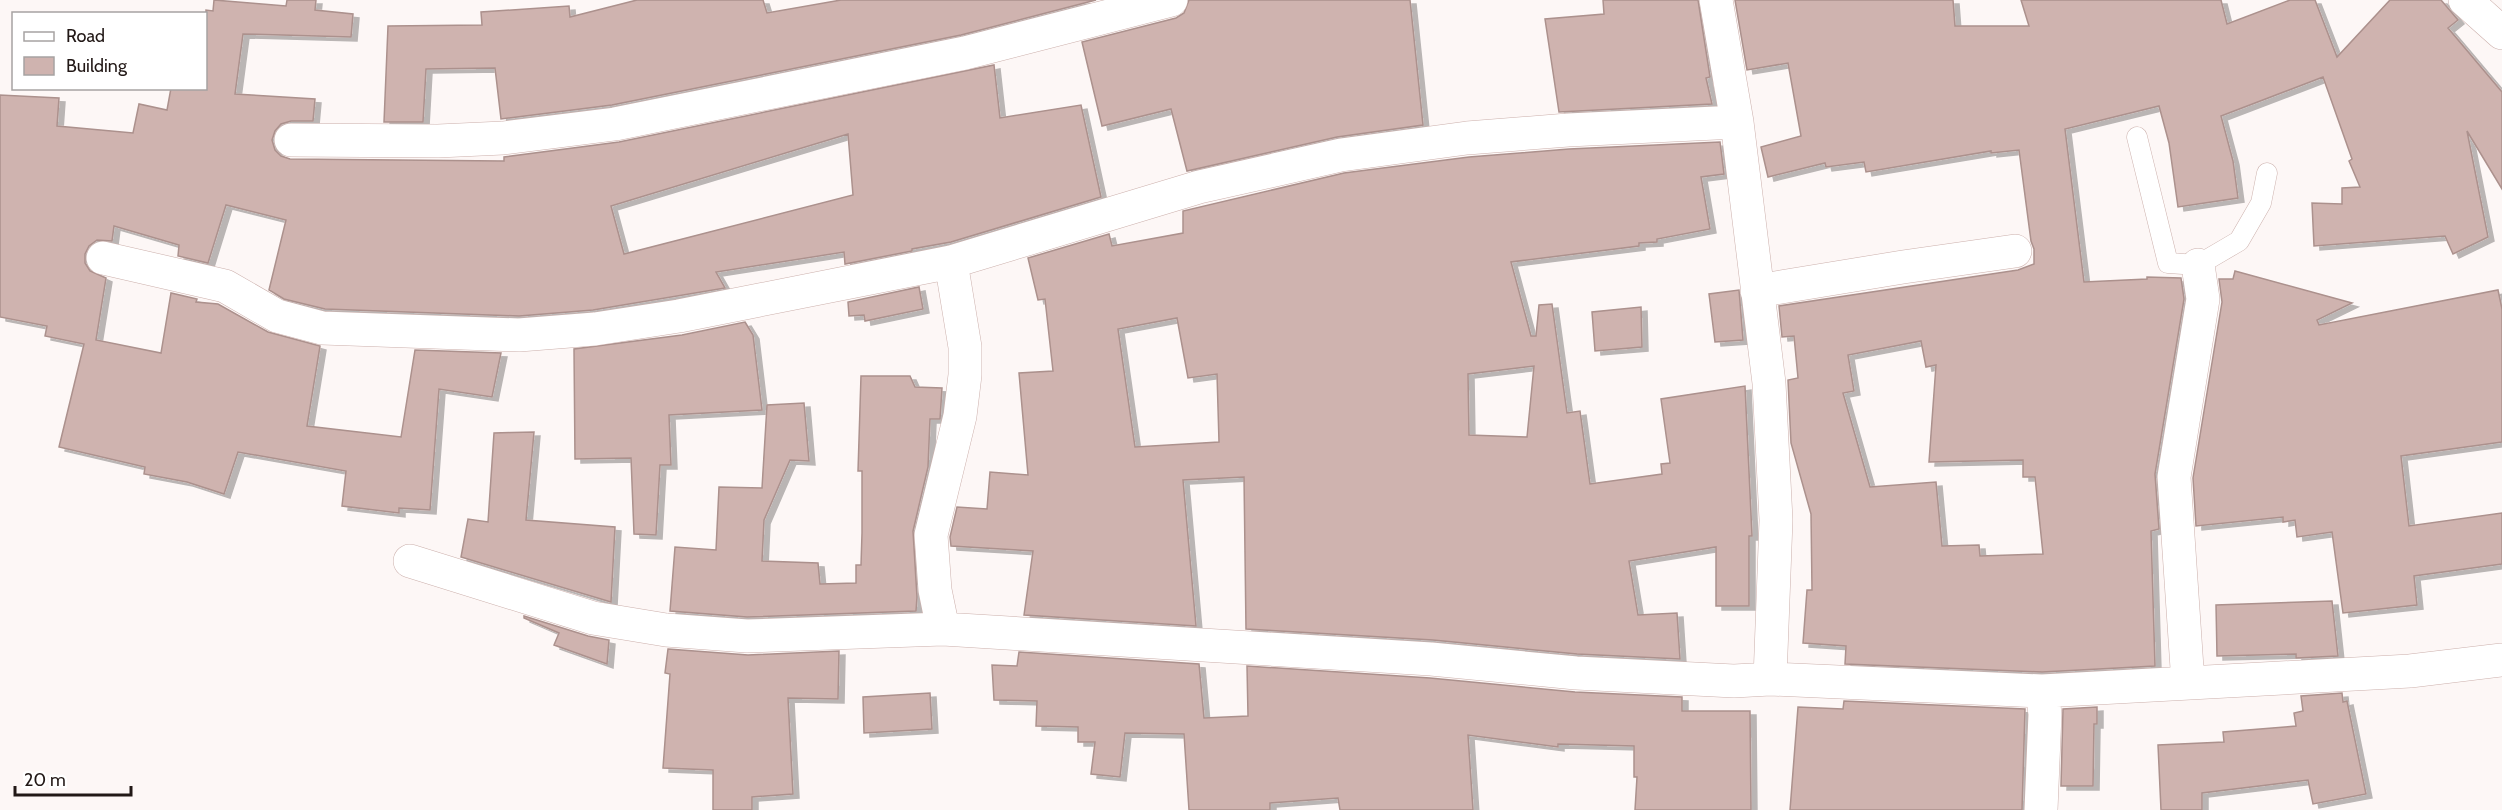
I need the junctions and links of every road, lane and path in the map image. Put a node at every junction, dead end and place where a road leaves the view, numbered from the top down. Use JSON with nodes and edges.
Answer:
{"nodes":[{"id":1,"x":1171,"y":0,"type":"edge"},
{"id":2,"x":1716,"y":0,"type":"edge"},
{"id":3,"x":2465,"y":0,"type":"edge"},
{"id":4,"x":2502,"y":33,"type":"edge"},
{"id":5,"x":1737,"y":122,"type":"junction"},
{"id":6,"x":2138,"y":137,"type":"dead end"},
{"id":7,"x":291,"y":140,"type":"dead end"},
{"id":8,"x":2267,"y":173,"type":"dead end"},
{"id":9,"x":2015,"y":251,"type":"dead end"},
{"id":10,"x":103,"y":258,"type":"dead end"},
{"id":11,"x":951,"y":262,"type":"junction"},
{"id":12,"x":2198,"y":265,"type":"junction"},
{"id":13,"x":1757,"y":291,"type":"junction"},
{"id":14,"x":410,"y":561,"type":"dead end"},
{"id":15,"x":943,"y":630,"type":"junction"},
{"id":16,"x":2502,"y":660,"type":"edge"},
{"id":17,"x":1770,"y":678,"type":"junction"},
{"id":18,"x":2188,"y":683,"type":"junction"},
{"id":19,"x":2042,"y":691,"type":"junction"},
{"id":20,"x":2041,"y":810,"type":"edge"}],
"edges":[{"from":1,"to":7,"type":"street"},
{"from":2,"to":5,"type":"street"},
{"from":3,"to":4,"type":"street"},
{"from":5,"to":11,"type":"street"},
{"from":5,"to":13,"type":"street"},
{"from":6,"to":12,"type":"lane"},
{"from":8,"to":12,"type":"lane"},
{"from":9,"to":13,"type":"street"},
{"from":10,"to":11,"type":"street"},
{"from":11,"to":15,"type":"street"},
{"from":12,"to":18,"type":"street"},
{"from":13,"to":17,"type":"street"},
{"from":14,"to":15,"type":"street"},
{"from":15,"to":17,"type":"street"},
{"from":16,"to":18,"type":"street"},
{"from":17,"to":19,"type":"street"},
{"from":18,"to":19,"type":"street"},
{"from":19,"to":20,"type":"street"}]}
